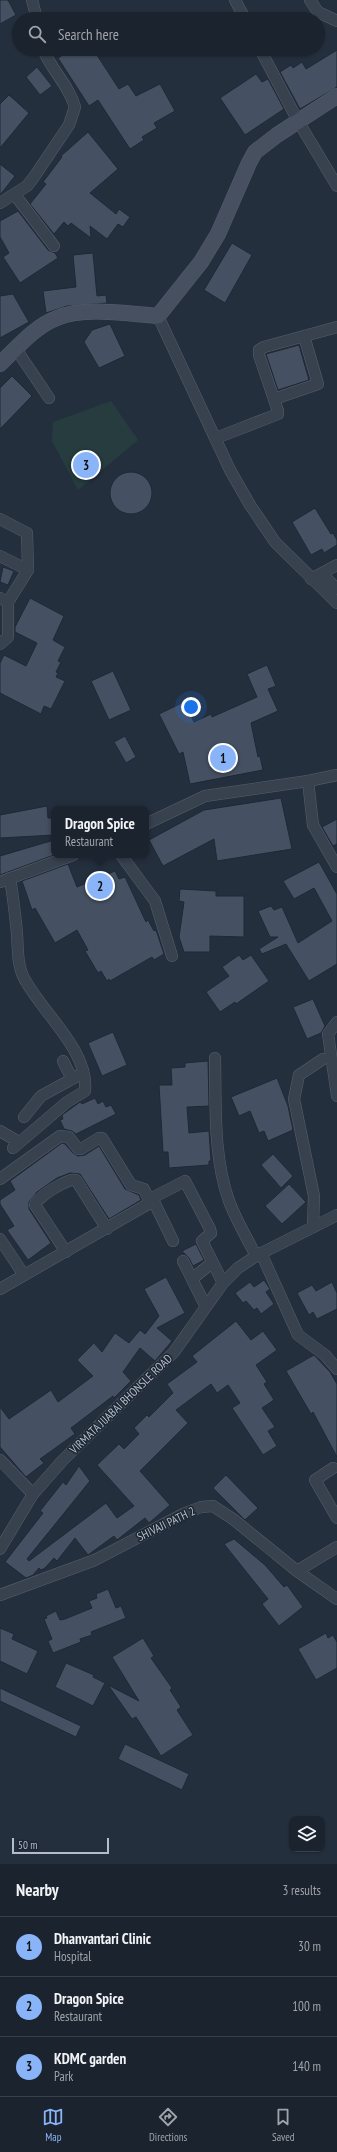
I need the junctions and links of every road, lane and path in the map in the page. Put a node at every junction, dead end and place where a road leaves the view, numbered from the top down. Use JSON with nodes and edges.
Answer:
{"nodes":[{"id":1,"x":32,"y":0,"type":"edge"},
{"id":2,"x":235,"y":0,"type":"edge"},
{"id":3,"x":310,"y":0,"type":"edge"},
{"id":4,"x":35,"y":12,"type":"edge"},
{"id":5,"x":241,"y":12,"type":"edge"},
{"id":6,"x":318,"y":12,"type":"edge"},
{"id":7,"x":325,"y":15,"type":"edge"},
{"id":8,"x":337,"y":21,"type":"edge"},
{"id":9,"x":46,"y":56,"type":"edge"},
{"id":10,"x":264,"y":56,"type":"edge"},
{"id":11,"x":337,"y":96,"type":"edge"},
{"id":12,"x":298,"y":120,"type":"junction"},
{"id":13,"x":337,"y":186,"type":"edge"},
{"id":14,"x":14,"y":194,"type":"junction"},
{"id":15,"x":0,"y":203,"type":"edge"},
{"id":16,"x":54,"y":246,"type":"dead end"},
{"id":17,"x":158,"y":316,"type":"junction"},
{"id":18,"x":337,"y":327,"type":"edge"},
{"id":19,"x":304,"y":336,"type":"junction"},
{"id":20,"x":16,"y":349,"type":"junction"},
{"id":21,"x":0,"y":364,"type":"edge"},
{"id":22,"x":49,"y":398,"type":"dead end"},
{"id":23,"x":274,"y":399,"type":"junction"},
{"id":24,"x":216,"y":438,"type":"junction"},
{"id":25,"x":0,"y":519,"type":"edge"},
{"id":26,"x":0,"y":556,"type":"edge"},
{"id":27,"x":337,"y":565,"type":"edge"},
{"id":28,"x":28,"y":570,"type":"junction"},
{"id":29,"x":322,"y":574,"type":"junction"},
{"id":30,"x":311,"y":579,"type":"junction"},
{"id":31,"x":337,"y":589,"type":"edge"},
{"id":32,"x":4,"y":600,"type":"edge"},
{"id":33,"x":337,"y":603,"type":"edge"},
{"id":34,"x":0,"y":644,"type":"edge"},
{"id":35,"x":337,"y":775,"type":"edge"},
{"id":36,"x":308,"y":781,"type":"junction"},
{"id":37,"x":149,"y":823,"type":"edge"},
{"id":38,"x":66,"y":858,"type":"edge"},
{"id":39,"x":123,"y":858,"type":"edge"},
{"id":40,"x":337,"y":867,"type":"edge"},
{"id":41,"x":5,"y":880,"type":"edge"},
{"id":42,"x":172,"y":956,"type":"dead end"},
{"id":43,"x":337,"y":1022,"type":"edge"},
{"id":44,"x":215,"y":1058,"type":"dead end"},
{"id":45,"x":322,"y":1059,"type":"dead end"},
{"id":46,"x":63,"y":1061,"type":"dead end"},
{"id":47,"x":83,"y":1073,"type":"junction"},
{"id":48,"x":72,"y":1079,"type":"junction"},
{"id":49,"x":337,"y":1096,"type":"edge"},
{"id":50,"x":24,"y":1117,"type":"dead end"},
{"id":51,"x":0,"y":1131,"type":"edge"},
{"id":52,"x":0,"y":1179,"type":"edge"},
{"id":53,"x":337,"y":1215,"type":"edge"},
{"id":54,"x":313,"y":1227,"type":"junction"},
{"id":55,"x":107,"y":1229,"type":"junction"},
{"id":56,"x":0,"y":1239,"type":"edge"},
{"id":57,"x":173,"y":1241,"type":"dead end"},
{"id":58,"x":66,"y":1252,"type":"junction"},
{"id":59,"x":259,"y":1254,"type":"junction"},
{"id":60,"x":183,"y":1261,"type":"dead end"},
{"id":61,"x":208,"y":1266,"type":"dead end"},
{"id":62,"x":24,"y":1275,"type":"junction"},
{"id":63,"x":192,"y":1279,"type":"junction"},
{"id":64,"x":223,"y":1283,"type":"junction"},
{"id":65,"x":0,"y":1289,"type":"edge"},
{"id":66,"x":205,"y":1305,"type":"junction"},
{"id":67,"x":337,"y":1370,"type":"edge"},
{"id":68,"x":0,"y":1460,"type":"edge"},
{"id":69,"x":333,"y":1468,"type":"dead end"},
{"id":70,"x":33,"y":1494,"type":"junction"},
{"id":71,"x":337,"y":1518,"type":"edge"},
{"id":72,"x":337,"y":1547,"type":"edge"},
{"id":73,"x":0,"y":1549,"type":"edge"},
{"id":74,"x":298,"y":1571,"type":"junction"},
{"id":75,"x":0,"y":1596,"type":"edge"},
{"id":76,"x":337,"y":1599,"type":"edge"}],
"edges":[{"from":1,"to":4,"type":"street"},
{"from":2,"to":5,"type":"street"},
{"from":3,"to":6,"type":"street"},
{"from":7,"to":8,"type":"street"},
{"from":9,"to":14,"type":"street"},
{"from":10,"to":12,"type":"street"},
{"from":11,"to":12,"type":"street"},
{"from":12,"to":13,"type":"street"},
{"from":12,"to":17,"type":"street"},
{"from":14,"to":15,"type":"street"},
{"from":14,"to":16,"type":"street"},
{"from":17,"to":20,"type":"street"},
{"from":17,"to":24,"type":"street"},
{"from":18,"to":19,"type":"street"},
{"from":19,"to":23,"type":"street"},
{"from":19,"to":23,"type":"street"},
{"from":20,"to":21,"type":"street"},
{"from":20,"to":22,"type":"street"},
{"from":23,"to":24,"type":"street"},
{"from":24,"to":30,"type":"street"},
{"from":25,"to":28,"type":"street"},
{"from":26,"to":28,"type":"street"},
{"from":27,"to":29,"type":"street"},
{"from":28,"to":32,"type":"street"},
{"from":29,"to":30,"type":"street"},
{"from":29,"to":31,"type":"street"},
{"from":30,"to":33,"type":"street"},
{"from":32,"to":34,"type":"street"},
{"from":35,"to":36,"type":"street"},
{"from":36,"to":37,"type":"street"},
{"from":36,"to":40,"type":"street"},
{"from":38,"to":41,"type":"street"},
{"from":39,"to":42,"type":"street"},
{"from":41,"to":47,"type":"street"},
{"from":43,"to":49,"type":"street"},
{"from":44,"to":59,"type":"street"},
{"from":45,"to":54,"type":"street"},
{"from":46,"to":48,"type":"street"},
{"from":47,"to":48,"type":"street"},
{"from":47,"to":51,"type":"street"},
{"from":48,"to":50,"type":"street"},
{"from":52,"to":55,"type":"street"},
{"from":53,"to":54,"type":"street","name":"VIRMATA JIJABAI BHONSLE ROAD"},
{"from":54,"to":59,"type":"street","name":"VIRMATA JIJABAI BHONSLE ROAD"},
{"from":55,"to":58,"type":"street"},
{"from":55,"to":58,"type":"street"},
{"from":56,"to":62,"type":"street"},
{"from":57,"to":64,"type":"street"},
{"from":58,"to":62,"type":"street"},
{"from":59,"to":64,"type":"street","name":"VIRMATA JIJABAI BHONSLE ROAD"},
{"from":59,"to":67,"type":"street"},
{"from":60,"to":63,"type":"street"},
{"from":61,"to":63,"type":"street"},
{"from":62,"to":65,"type":"street"},
{"from":63,"to":66,"type":"street"},
{"from":64,"to":66,"type":"street","name":"VIRMATA JIJABAI BHONSLE ROAD"},
{"from":66,"to":70,"type":"street","name":"VIRMATA JIJABAI BHONSLE ROAD"},
{"from":68,"to":70,"type":"street"},
{"from":69,"to":71,"type":"street"},
{"from":70,"to":73,"type":"street","name":"VIRMATA JIJABAI BHONSLE ROAD"},
{"from":72,"to":74,"type":"street"},
{"from":74,"to":75,"type":"street","name":"SHIVAJI PATH 2"},
{"from":74,"to":76,"type":"street","name":"SHIVAJI PATH 2"}]}
